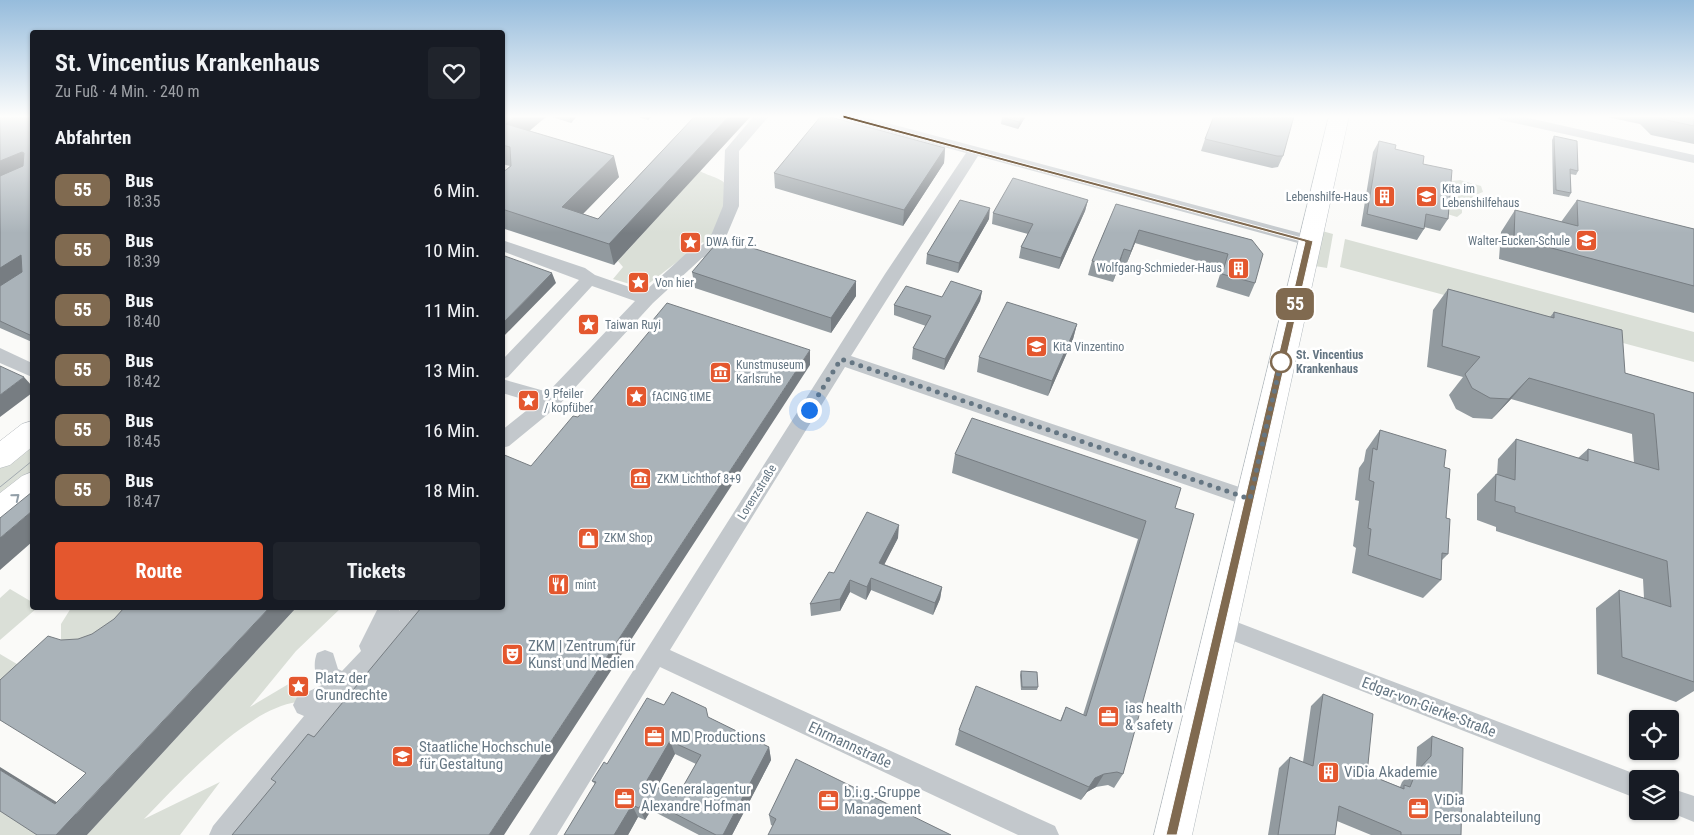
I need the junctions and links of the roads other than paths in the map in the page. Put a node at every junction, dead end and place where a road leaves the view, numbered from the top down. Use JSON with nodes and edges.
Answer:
{"nodes":[{"id":1,"x":732,"y":155,"type":"edge"},
{"id":2,"x":972,"y":155,"type":"edge"},
{"id":3,"x":993,"y":155,"type":"edge"},
{"id":4,"x":1330,"y":155,"type":"edge"},
{"id":5,"x":1676,"y":155,"type":"edge"},
{"id":6,"x":1694,"y":159,"type":"edge"},
{"id":7,"x":1309,"y":241,"type":"junction"},
{"id":8,"x":505,"y":246,"type":"edge"},
{"id":9,"x":584,"y":276,"type":"junction"},
{"id":10,"x":647,"y":299,"type":"junction"},
{"id":11,"x":0,"y":354,"type":"edge"},
{"id":12,"x":841,"y":359,"type":"junction"},
{"id":13,"x":505,"y":368,"type":"edge"},
{"id":14,"x":30,"y":369,"type":"edge"},
{"id":15,"x":505,"y":387,"type":"edge"},
{"id":16,"x":552,"y":400,"type":"junction"},
{"id":17,"x":30,"y":434,"type":"edge"},
{"id":18,"x":505,"y":439,"type":"edge"},
{"id":19,"x":0,"y":457,"type":"edge"},
{"id":20,"x":30,"y":486,"type":"edge"},
{"id":21,"x":1250,"y":499,"type":"junction"},
{"id":22,"x":0,"y":510,"type":"edge"},
{"id":23,"x":388,"y":610,"type":"edge"},
{"id":24,"x":414,"y":610,"type":"edge"},
{"id":25,"x":1221,"y":626,"type":"junction"},
{"id":26,"x":655,"y":654,"type":"junction"},
{"id":27,"x":325,"y":661,"type":"dead end"},
{"id":28,"x":345,"y":685,"type":"junction"},
{"id":29,"x":305,"y":705,"type":"dead end"},
{"id":30,"x":1629,"y":784,"type":"edge"},
{"id":31,"x":1679,"y":803,"type":"edge"},
{"id":32,"x":1694,"y":809,"type":"edge"},
{"id":33,"x":222,"y":835,"type":"edge"},
{"id":34,"x":542,"y":835,"type":"edge"},
{"id":35,"x":1046,"y":835,"type":"edge"},
{"id":36,"x":1173,"y":835,"type":"edge"}],
"edges":[{"from":1,"to":10,"type":"street"},
{"from":2,"to":12,"type":"street","name":"Lorenzstraße"},
{"from":3,"to":7,"type":"street"},
{"from":4,"to":7,"type":"street"},
{"from":5,"to":6,"type":"street"},
{"from":7,"to":21,"type":"street"},
{"from":8,"to":9,"type":"street"},
{"from":9,"to":10,"type":"street"},
{"from":9,"to":13,"type":"street"},
{"from":10,"to":16,"type":"street"},
{"from":11,"to":14,"type":"street"},
{"from":12,"to":21,"type":"street"},
{"from":12,"to":26,"type":"street","name":"Lorenzstraße"},
{"from":15,"to":16,"type":"street"},
{"from":16,"to":18,"type":"street"},
{"from":17,"to":19,"type":"street"},
{"from":22,"to":20,"type":"street","one_way":true},
{"from":21,"to":25,"type":"street"},
{"from":23,"to":28,"type":"street"},
{"from":24,"to":28,"type":"street"},
{"from":25,"to":30,"type":"street","name":"Edgar-von-Gierke-Straße"},
{"from":25,"to":36,"type":"street"},
{"from":26,"to":34,"type":"street","name":"Lorenzstraße"},
{"from":26,"to":35,"type":"street","name":"Ehrmannstraße"},
{"from":27,"to":28,"type":"street"},
{"from":28,"to":29,"type":"street"},
{"from":28,"to":33,"type":"street"},
{"from":31,"to":32,"type":"street"}]}
